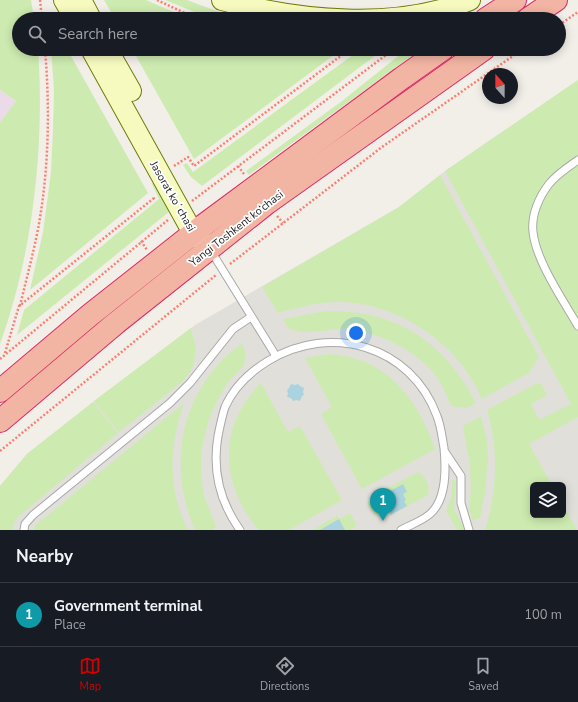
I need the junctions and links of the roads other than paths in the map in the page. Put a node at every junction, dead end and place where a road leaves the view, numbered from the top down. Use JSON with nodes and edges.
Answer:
{"nodes":[{"id":1,"x":64,"y":0,"type":"edge"},
{"id":2,"x":81,"y":0,"type":"edge"},
{"id":3,"x":222,"y":0,"type":"edge"},
{"id":4,"x":470,"y":0,"type":"edge"},
{"id":5,"x":515,"y":0,"type":"edge"},
{"id":6,"x":556,"y":0,"type":"edge"},
{"id":7,"x":71,"y":12,"type":"edge"},
{"id":8,"x":87,"y":12,"type":"edge"},
{"id":9,"x":279,"y":12,"type":"edge"},
{"id":10,"x":429,"y":12,"type":"edge"},
{"id":11,"x":497,"y":12,"type":"edge"},
{"id":12,"x":538,"y":12,"type":"edge"},
{"id":13,"x":85,"y":56,"type":"edge"},
{"id":14,"x":111,"y":56,"type":"edge"},
{"id":15,"x":434,"y":56,"type":"edge"},
{"id":16,"x":474,"y":56,"type":"edge"},
{"id":17,"x":578,"y":160,"type":"edge"},
{"id":18,"x":186,"y":206,"type":"junction"},
{"id":19,"x":199,"y":229,"type":"junction"},
{"id":20,"x":209,"y":248,"type":"junction"},
{"id":21,"x":251,"y":317,"type":"junction"},
{"id":22,"x":578,"y":326,"type":"edge"},
{"id":23,"x":276,"y":356,"type":"junction"},
{"id":24,"x":0,"y":391,"type":"edge"},
{"id":25,"x":0,"y":421,"type":"edge"},
{"id":26,"x":444,"y":450,"type":"junction"},
{"id":27,"x":24,"y":530,"type":"edge"},
{"id":28,"x":239,"y":530,"type":"edge"},
{"id":29,"x":401,"y":530,"type":"edge"},
{"id":30,"x":469,"y":530,"type":"edge"}],
"edges":[{"from":1,"to":7,"type":"main road"},
{"from":2,"to":8,"type":"main road"},
{"from":3,"to":9,"type":"main road"},
{"from":4,"to":10,"type":"main road"},
{"from":5,"to":11,"type":"highway"},
{"from":6,"to":12,"type":"highway"},
{"from":13,"to":18,"type":"main road","name":"Jasorat koʻchasi"},
{"from":14,"to":18,"type":"main road","name":"Jasorat koʻchasi"},
{"from":15,"to":19,"type":"highway","name":"Yangi Toshkent ko‘chasi"},
{"from":16,"to":20,"type":"highway","name":"Yangi Toshkent ko‘chasi"},
{"from":17,"to":22,"type":"lane"},
{"from":18,"to":19,"type":"main road","name":"Jasorat koʻchasi"},
{"from":19,"to":20,"type":"main road","name":"Jasorat koʻchasi"},
{"from":19,"to":24,"type":"highway","name":"Yangi Toshkent ko‘chasi"},
{"from":20,"to":21,"type":"lane"},
{"from":20,"to":25,"type":"highway","name":"Yangi Toshkent ko‘chasi"},
{"from":21,"to":23,"type":"lane"},
{"from":21,"to":27,"type":"lane"},
{"from":23,"to":26,"type":"lane"},
{"from":23,"to":28,"type":"lane"},
{"from":26,"to":29,"type":"lane"},
{"from":26,"to":30,"type":"lane"}]}
